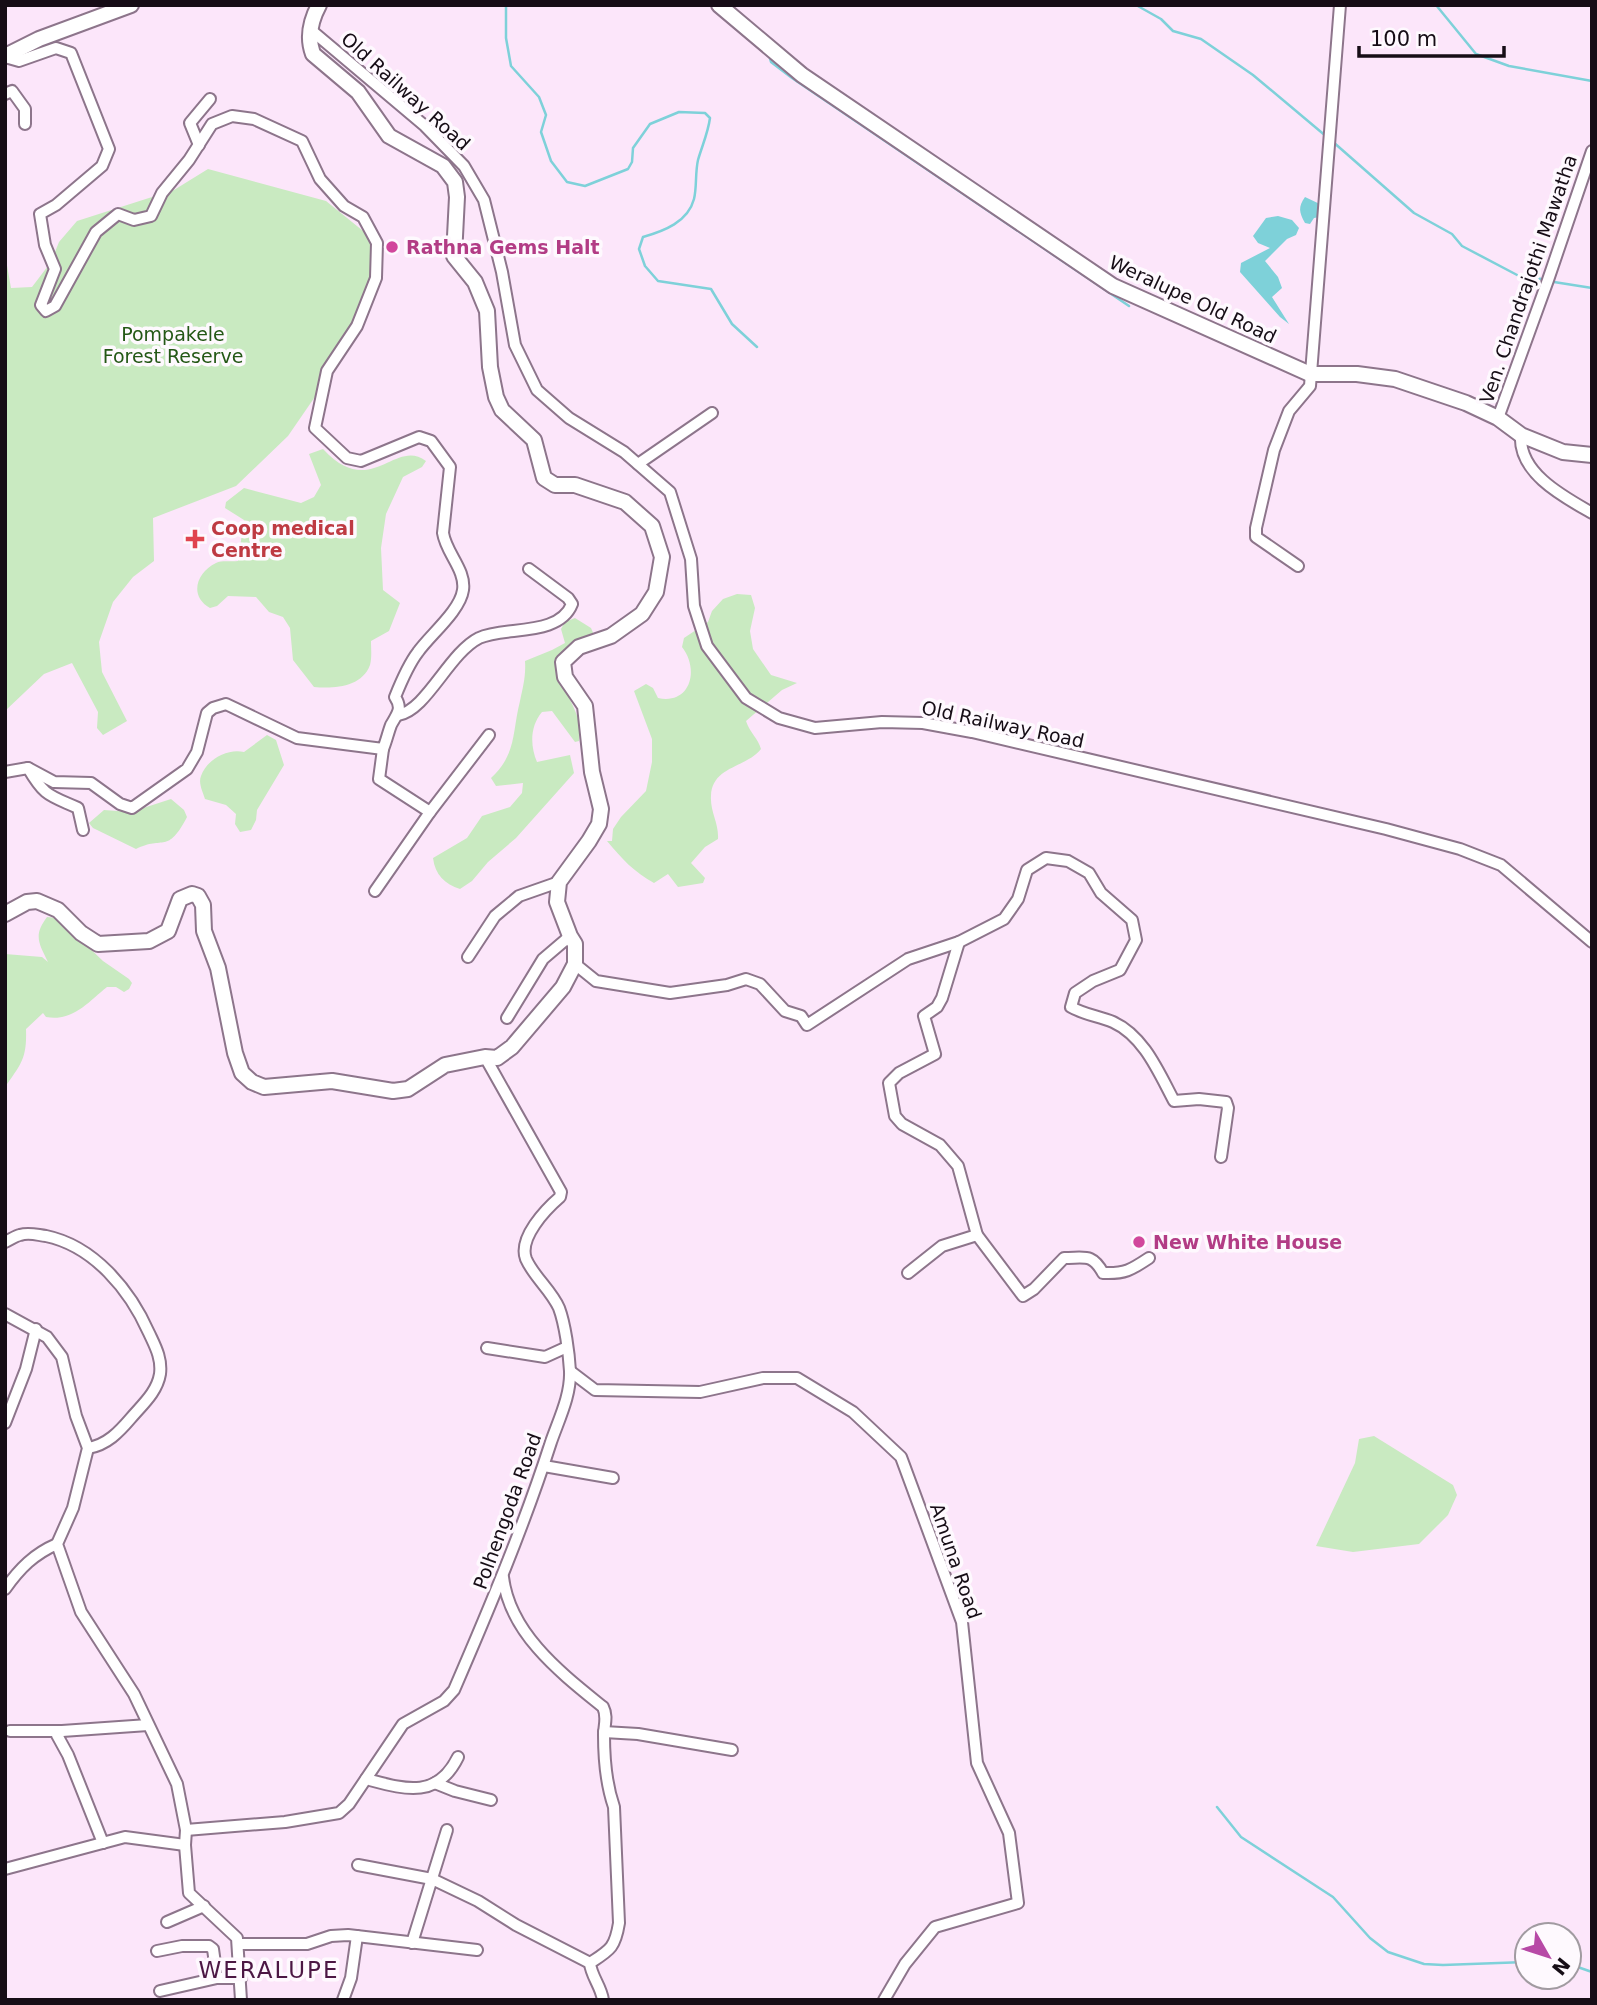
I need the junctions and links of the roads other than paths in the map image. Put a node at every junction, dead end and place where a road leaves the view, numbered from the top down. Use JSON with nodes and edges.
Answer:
{"nodes":[{"id":1,"x":131,"y":5,"type":"edge"},
{"id":2,"x":319,"y":5,"type":"edge"},
{"id":3,"x":719,"y":5,"type":"edge"},
{"id":4,"x":1340,"y":5,"type":"edge"},
{"id":5,"x":311,"y":30,"type":"junction"},
{"id":6,"x":5,"y":57,"type":"edge"},
{"id":7,"x":5,"y":94,"type":"edge"},
{"id":8,"x":210,"y":99,"type":"dead end"},
{"id":9,"x":25,"y":124,"type":"dead end"},
{"id":10,"x":199,"y":145,"type":"junction"},
{"id":11,"x":1592,"y":151,"type":"edge"},
{"id":12,"x":1310,"y":374,"type":"junction"},
{"id":13,"x":712,"y":413,"type":"dead end"},
{"id":14,"x":1498,"y":418,"type":"junction"},
{"id":15,"x":1521,"y":435,"type":"junction"},
{"id":16,"x":1592,"y":454,"type":"edge"},
{"id":17,"x":638,"y":464,"type":"junction"},
{"id":18,"x":1592,"y":513,"type":"edge"},
{"id":19,"x":1298,"y":566,"type":"dead end"},
{"id":20,"x":529,"y":569,"type":"dead end"},
{"id":21,"x":398,"y":715,"type":"junction"},
{"id":22,"x":489,"y":735,"type":"dead end"},
{"id":23,"x":383,"y":750,"type":"junction"},
{"id":24,"x":28,"y":768,"type":"junction"},
{"id":25,"x":5,"y":772,"type":"edge"},
{"id":26,"x":430,"y":811,"type":"junction"},
{"id":27,"x":83,"y":830,"type":"dead end"},
{"id":28,"x":559,"y":882,"type":"junction"},
{"id":29,"x":375,"y":891,"type":"dead end"},
{"id":30,"x":5,"y":914,"type":"edge"},
{"id":31,"x":570,"y":936,"type":"junction"},
{"id":32,"x":959,"y":942,"type":"junction"},
{"id":33,"x":1592,"y":942,"type":"edge"},
{"id":34,"x":468,"y":957,"type":"dead end"},
{"id":35,"x":575,"y":964,"type":"junction"},
{"id":36,"x":507,"y":1018,"type":"dead end"},
{"id":37,"x":485,"y":1057,"type":"junction"},
{"id":38,"x":1221,"y":1157,"type":"dead end"},
{"id":39,"x":977,"y":1235,"type":"junction"},
{"id":40,"x":5,"y":1242,"type":"edge"},
{"id":41,"x":1149,"y":1258,"type":"dead end"},
{"id":42,"x":908,"y":1273,"type":"dead end"},
{"id":43,"x":5,"y":1314,"type":"edge"},
{"id":44,"x":36,"y":1329,"type":"junction"},
{"id":45,"x":567,"y":1347,"type":"junction"},
{"id":46,"x":486,"y":1348,"type":"dead end"},
{"id":47,"x":570,"y":1371,"type":"junction"},
{"id":48,"x":5,"y":1423,"type":"edge"},
{"id":49,"x":88,"y":1448,"type":"junction"},
{"id":50,"x":544,"y":1466,"type":"junction"},
{"id":51,"x":613,"y":1478,"type":"dead end"},
{"id":52,"x":57,"y":1544,"type":"junction"},
{"id":53,"x":503,"y":1570,"type":"junction"},
{"id":54,"x":5,"y":1589,"type":"edge"},
{"id":55,"x":148,"y":1725,"type":"junction"},
{"id":56,"x":10,"y":1731,"type":"dead end"},
{"id":57,"x":62,"y":1731,"type":"junction"},
{"id":58,"x":604,"y":1732,"type":"junction"},
{"id":59,"x":732,"y":1750,"type":"dead end"},
{"id":60,"x":458,"y":1757,"type":"dead end"},
{"id":61,"x":366,"y":1779,"type":"junction"},
{"id":62,"x":435,"y":1783,"type":"junction"},
{"id":63,"x":491,"y":1800,"type":"dead end"},
{"id":64,"x":186,"y":1830,"type":"junction"},
{"id":65,"x":446,"y":1830,"type":"dead end"},
{"id":66,"x":103,"y":1843,"type":"junction"},
{"id":67,"x":185,"y":1844,"type":"junction"},
{"id":68,"x":358,"y":1865,"type":"dead end"},
{"id":69,"x":5,"y":1869,"type":"edge"},
{"id":70,"x":432,"y":1879,"type":"junction"},
{"id":71,"x":204,"y":1906,"type":"junction"},
{"id":72,"x":167,"y":1922,"type":"dead end"},
{"id":73,"x":357,"y":1936,"type":"junction"},
{"id":74,"x":412,"y":1943,"type":"junction"},
{"id":75,"x":238,"y":1944,"type":"junction"},
{"id":76,"x":477,"y":1950,"type":"dead end"},
{"id":77,"x":157,"y":1951,"type":"dead end"},
{"id":78,"x":590,"y":1963,"type":"junction"},
{"id":79,"x":217,"y":1978,"type":"junction"},
{"id":80,"x":241,"y":1978,"type":"junction"},
{"id":81,"x":160,"y":1991,"type":"dead end"},
{"id":82,"x":241,"y":2000,"type":"edge"},
{"id":83,"x":343,"y":2000,"type":"edge"},
{"id":84,"x":603,"y":2000,"type":"edge"},
{"id":85,"x":884,"y":2000,"type":"edge"}],
"edges":[{"from":1,"to":6,"type":"street"},
{"from":2,"to":5,"type":"street"},
{"from":3,"to":12,"type":"street","name":"Weralupe Old Road"},
{"from":4,"to":12,"type":"street"},
{"from":5,"to":17,"type":"street","name":"Old Railway Road"},
{"from":5,"to":28,"type":"street"},
{"from":6,"to":10,"type":"street"},
{"from":7,"to":9,"type":"street"},
{"from":8,"to":10,"type":"street"},
{"from":10,"to":21,"type":"street"},
{"from":11,"to":14,"type":"street","name":"Ven. Chandrajothi Mawatha"},
{"from":12,"to":14,"type":"street","name":"Weralupe Old Road"},
{"from":12,"to":19,"type":"street"},
{"from":13,"to":17,"type":"street"},
{"from":14,"to":15,"type":"street","name":"Weralupe Old Road"},
{"from":15,"to":16,"type":"street","name":"Weralupe Old Road"},
{"from":15,"to":18,"type":"street"},
{"from":17,"to":33,"type":"street","name":"Old Railway Road"},
{"from":20,"to":21,"type":"street"},
{"from":21,"to":23,"type":"street"},
{"from":22,"to":26,"type":"street"},
{"from":23,"to":24,"type":"street"},
{"from":23,"to":26,"type":"street"},
{"from":24,"to":25,"type":"street"},
{"from":24,"to":27,"type":"street"},
{"from":26,"to":29,"type":"street"},
{"from":28,"to":31,"type":"street"},
{"from":28,"to":34,"type":"street"},
{"from":30,"to":37,"type":"street"},
{"from":31,"to":35,"type":"street"},
{"from":31,"to":36,"type":"street"},
{"from":32,"to":35,"type":"street"},
{"from":32,"to":38,"type":"street"},
{"from":32,"to":39,"type":"street"},
{"from":35,"to":37,"type":"street"},
{"from":37,"to":45,"type":"street","name":"Polhengoda Road"},
{"from":39,"to":41,"type":"street"},
{"from":39,"to":42,"type":"street"},
{"from":40,"to":49,"type":"street"},
{"from":43,"to":44,"type":"street"},
{"from":44,"to":48,"type":"street"},
{"from":44,"to":49,"type":"street"},
{"from":45,"to":46,"type":"street"},
{"from":45,"to":47,"type":"street","name":"Polhengoda Road"},
{"from":47,"to":50,"type":"street","name":"Polhengoda Road"},
{"from":47,"to":85,"type":"street","name":"Amuna Road"},
{"from":49,"to":52,"type":"street"},
{"from":50,"to":51,"type":"street"},
{"from":50,"to":53,"type":"street","name":"Polhengoda Road"},
{"from":52,"to":54,"type":"street"},
{"from":52,"to":55,"type":"street"},
{"from":53,"to":58,"type":"street"},
{"from":53,"to":61,"type":"street","name":"Polhengoda Road"},
{"from":55,"to":57,"type":"street"},
{"from":55,"to":64,"type":"street"},
{"from":56,"to":57,"type":"street"},
{"from":57,"to":66,"type":"street"},
{"from":58,"to":59,"type":"street"},
{"from":58,"to":78,"type":"street"},
{"from":60,"to":62,"type":"street"},
{"from":61,"to":62,"type":"street"},
{"from":61,"to":64,"type":"street","name":"Polhengoda Road"},
{"from":62,"to":63,"type":"street"},
{"from":64,"to":67,"type":"street"},
{"from":65,"to":70,"type":"street"},
{"from":66,"to":67,"type":"street"},
{"from":66,"to":69,"type":"street"},
{"from":67,"to":71,"type":"street"},
{"from":68,"to":70,"type":"street"},
{"from":70,"to":74,"type":"street"},
{"from":70,"to":78,"type":"street"},
{"from":71,"to":72,"type":"street"},
{"from":71,"to":75,"type":"street"},
{"from":73,"to":74,"type":"street"},
{"from":73,"to":75,"type":"street"},
{"from":73,"to":83,"type":"street"},
{"from":74,"to":76,"type":"street"},
{"from":75,"to":80,"type":"street"},
{"from":77,"to":79,"type":"street"},
{"from":78,"to":84,"type":"street"},
{"from":79,"to":80,"type":"street"},
{"from":79,"to":81,"type":"street"},
{"from":80,"to":82,"type":"street"}]}
